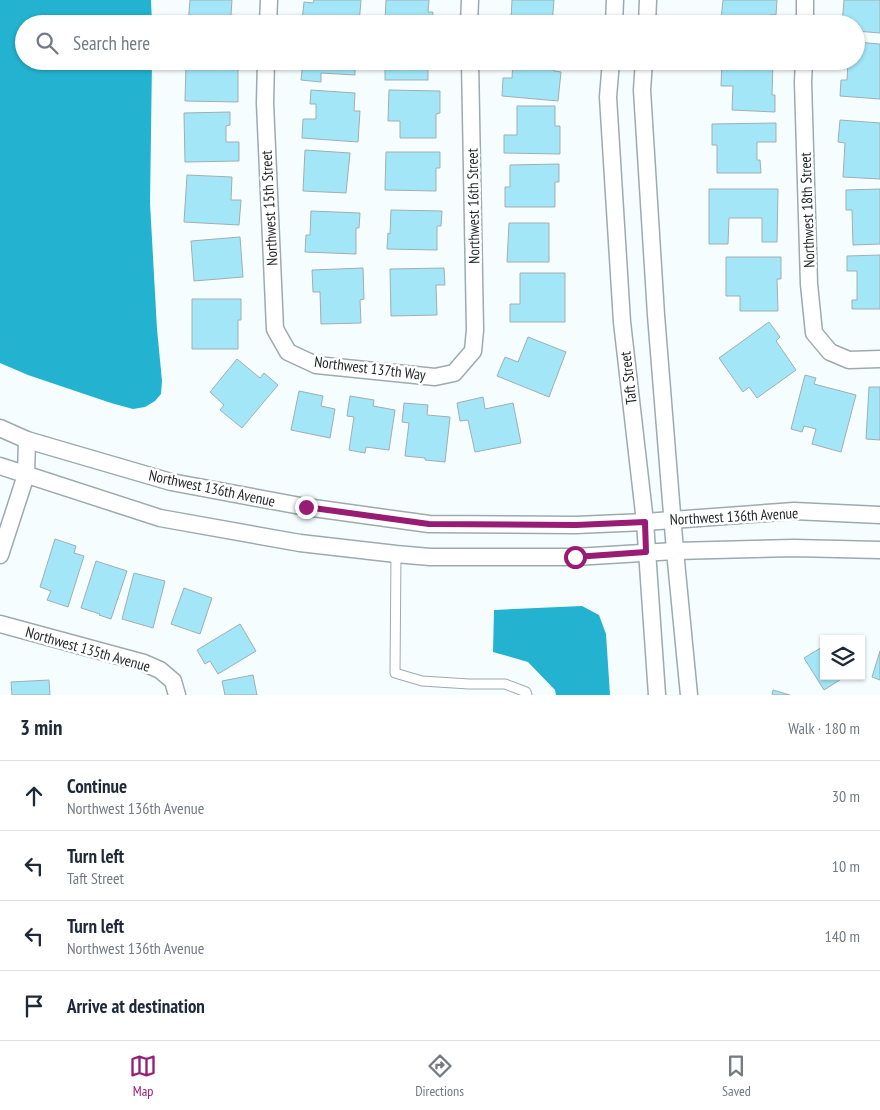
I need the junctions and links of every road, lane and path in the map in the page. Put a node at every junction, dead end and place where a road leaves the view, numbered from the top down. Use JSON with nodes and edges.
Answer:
{"nodes":[{"id":1,"x":269,"y":0,"type":"edge"},
{"id":2,"x":470,"y":0,"type":"edge"},
{"id":3,"x":616,"y":0,"type":"edge"},
{"id":4,"x":648,"y":0,"type":"edge"},
{"id":5,"x":806,"y":0,"type":"edge"},
{"id":6,"x":268,"y":15,"type":"edge"},
{"id":7,"x":469,"y":15,"type":"edge"},
{"id":8,"x":615,"y":15,"type":"edge"},
{"id":9,"x":647,"y":15,"type":"edge"},
{"id":10,"x":805,"y":15,"type":"edge"},
{"id":11,"x":266,"y":70,"type":"edge"},
{"id":12,"x":470,"y":70,"type":"edge"},
{"id":13,"x":610,"y":70,"type":"edge"},
{"id":14,"x":643,"y":70,"type":"edge"},
{"id":15,"x":804,"y":70,"type":"edge"},
{"id":16,"x":473,"y":351,"type":"joint"},
{"id":17,"x":288,"y":352,"type":"joint"},
{"id":18,"x":880,"y":359,"type":"edge"},
{"id":19,"x":0,"y":428,"type":"edge"},
{"id":20,"x":27,"y":440,"type":"junction"},
{"id":21,"x":1,"y":469,"type":"edge"},
{"id":22,"x":26,"y":475,"type":"junction"},
{"id":23,"x":880,"y":516,"type":"edge"},
{"id":24,"x":673,"y":520,"type":"junction"},
{"id":25,"x":645,"y":522,"type":"junction"},
{"id":26,"x":675,"y":550,"type":"junction"},
{"id":27,"x":880,"y":550,"type":"edge"},
{"id":28,"x":646,"y":552,"type":"junction"},
{"id":29,"x":396,"y":554,"type":"junction"},
{"id":30,"x":0,"y":555,"type":"edge"},
{"id":31,"x":0,"y":624,"type":"edge"},
{"id":32,"x":175,"y":688,"type":"edge"},
{"id":33,"x":527,"y":695,"type":"edge"},
{"id":34,"x":657,"y":695,"type":"edge"},
{"id":35,"x":689,"y":695,"type":"edge"}],
"edges":[{"from":1,"to":6,"type":"street"},
{"from":2,"to":7,"type":"street"},
{"from":3,"to":8,"type":"street"},
{"from":4,"to":9,"type":"street"},
{"from":5,"to":10,"type":"street"},
{"from":11,"to":17,"type":"street","name":"Northwest 15th Street"},
{"from":12,"to":16,"type":"street","name":"Northwest 16th Street"},
{"from":13,"to":25,"type":"street","name":"Taft Street"},
{"from":14,"to":24,"type":"street"},
{"from":15,"to":18,"type":"street","name":"Northwest 18th Street"},
{"from":16,"to":17,"type":"street","name":"Northwest 137th Way"},
{"from":19,"to":20,"type":"street","name":"Northwest 136th Avenue"},
{"from":20,"to":21,"type":"street"},
{"from":20,"to":22,"type":"street"},
{"from":20,"to":25,"type":"street","name":"Northwest 136th Avenue"},
{"from":21,"to":22,"type":"street","name":"Northwest 136th Avenue"},
{"from":22,"to":29,"type":"street","name":"Northwest 136th Avenue"},
{"from":22,"to":30,"type":"street"},
{"from":23,"to":24,"type":"street","name":"Northwest 136th Avenue"},
{"from":24,"to":25,"type":"street","name":"Northwest 136th Avenue"},
{"from":24,"to":26,"type":"street"},
{"from":25,"to":28,"type":"street","name":"Taft Street"},
{"from":26,"to":27,"type":"street","name":"Northwest 136th Avenue"},
{"from":26,"to":28,"type":"street","name":"Northwest 136th Avenue"},
{"from":26,"to":35,"type":"street"},
{"from":28,"to":29,"type":"street","name":"Northwest 136th Avenue"},
{"from":28,"to":34,"type":"street","name":"Taft Street"},
{"from":29,"to":33,"type":"lane"},
{"from":31,"to":32,"type":"street","name":"Northwest 135th Avenue"}]}
